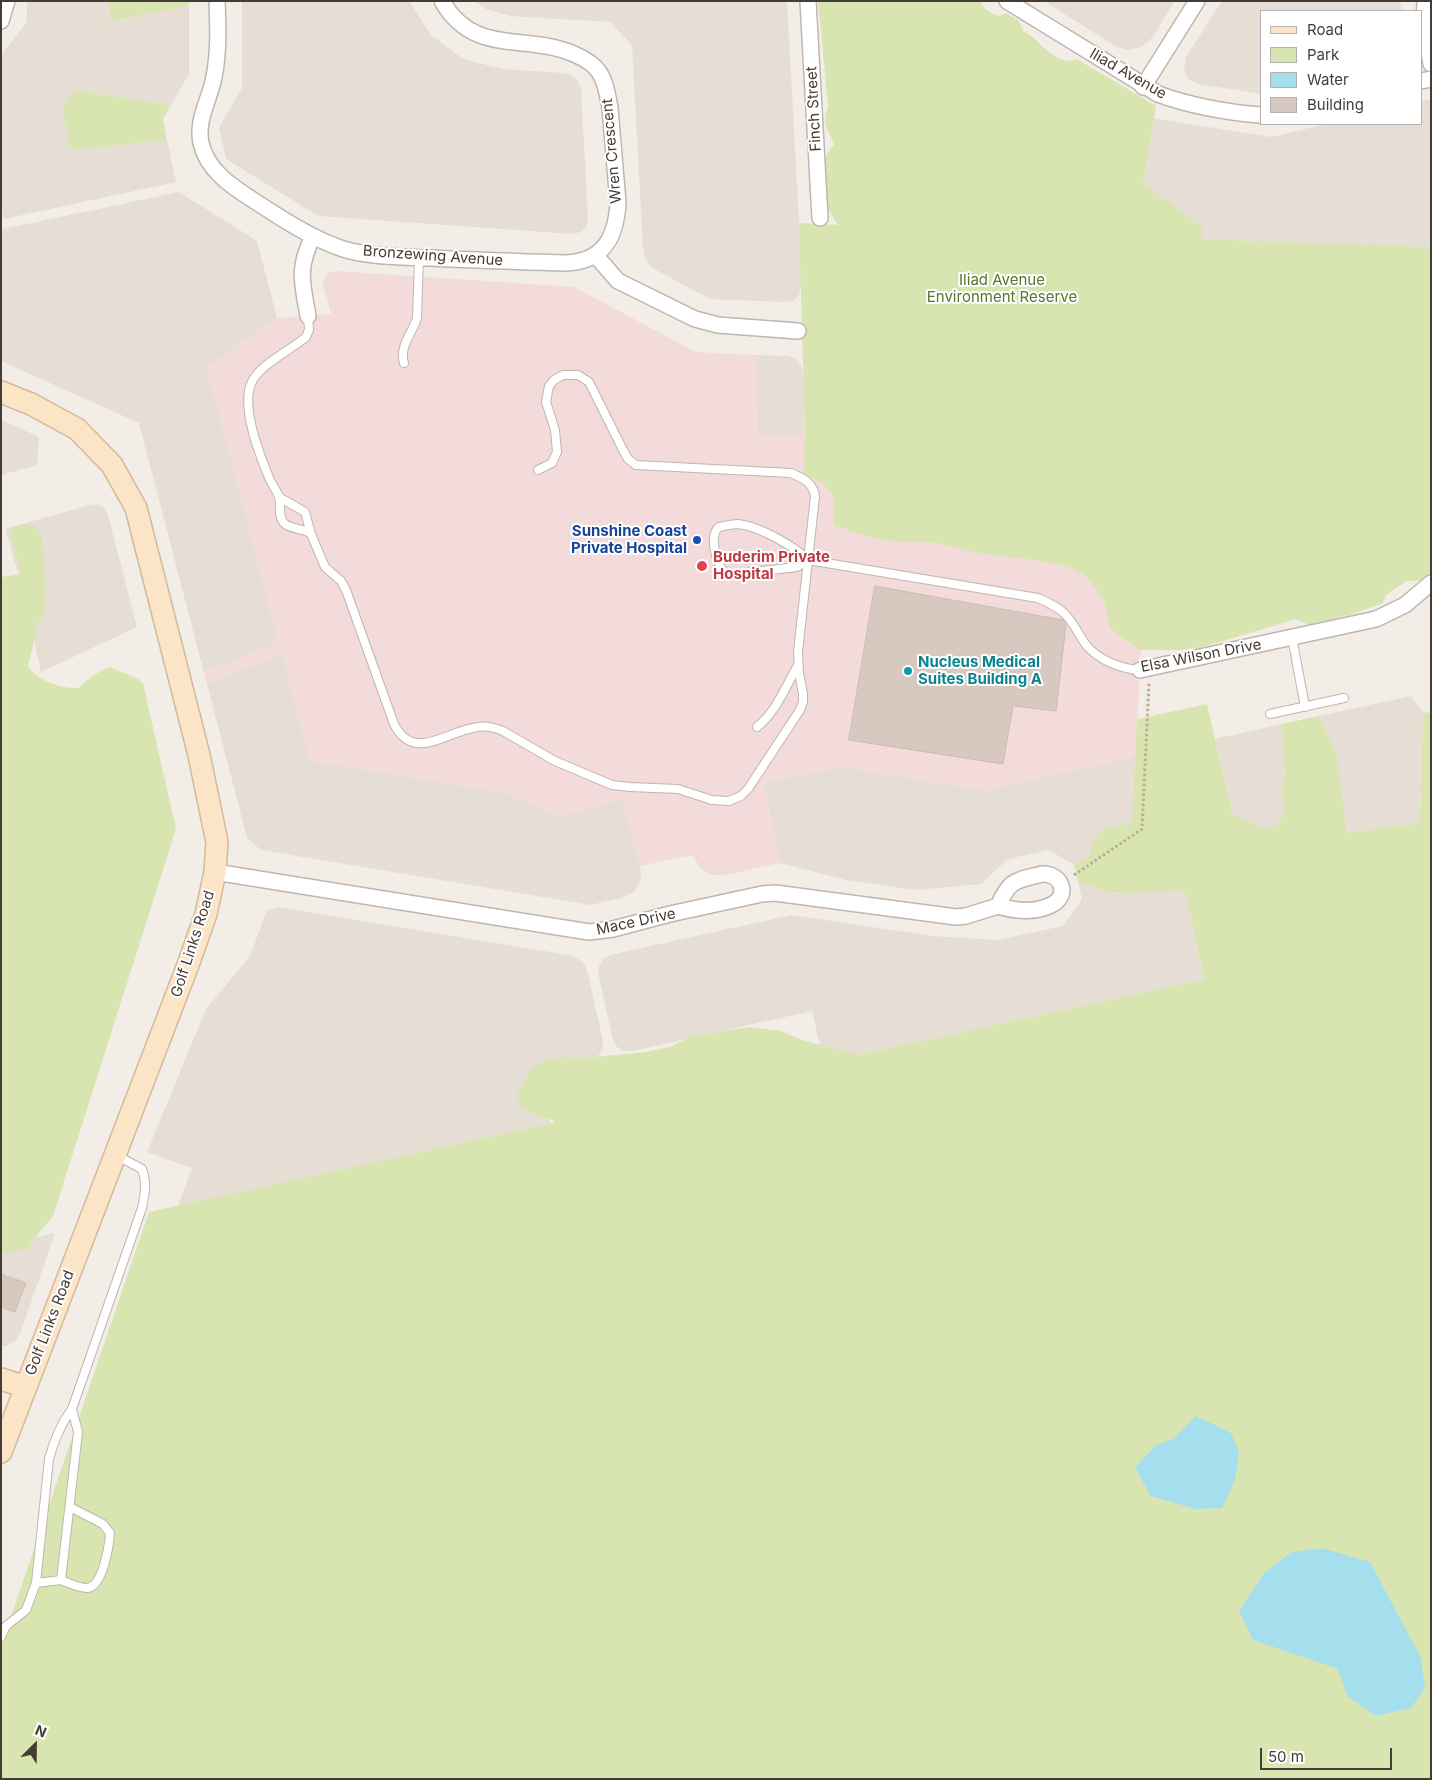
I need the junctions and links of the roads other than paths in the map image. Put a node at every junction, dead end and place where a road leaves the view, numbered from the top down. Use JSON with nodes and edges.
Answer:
{"nodes":[{"id":1,"x":7,"y":1,"type":"edge"},
{"id":2,"x":217,"y":1,"type":"edge"},
{"id":3,"x":442,"y":1,"type":"edge"},
{"id":4,"x":808,"y":1,"type":"edge"},
{"id":5,"x":1007,"y":1,"type":"edge"},
{"id":6,"x":1197,"y":1,"type":"edge"},
{"id":7,"x":1425,"y":1,"type":"edge"},
{"id":8,"x":1,"y":21,"type":"edge"},
{"id":9,"x":1431,"y":64,"type":"edge"},
{"id":10,"x":1143,"y":86,"type":"junction"},
{"id":11,"x":1260,"y":115,"type":"edge"},
{"id":12,"x":820,"y":218,"type":"dead end"},
{"id":13,"x":313,"y":236,"type":"junction"},
{"id":14,"x":596,"y":256,"type":"junction"},
{"id":15,"x":419,"y":258,"type":"junction"},
{"id":16,"x":308,"y":316,"type":"joint"},
{"id":17,"x":798,"y":331,"type":"dead end"},
{"id":18,"x":404,"y":363,"type":"dead end"},
{"id":19,"x":1,"y":392,"type":"edge"},
{"id":20,"x":538,"y":470,"type":"dead end"},
{"id":21,"x":279,"y":496,"type":"junction"},
{"id":22,"x":311,"y":534,"type":"junction"},
{"id":23,"x":808,"y":560,"type":"junction"},
{"id":24,"x":1431,"y":583,"type":"edge"},
{"id":25,"x":1292,"y":637,"type":"junction"},
{"id":26,"x":798,"y":665,"type":"junction"},
{"id":27,"x":1145,"y":669,"type":"joint"},
{"id":28,"x":1344,"y":698,"type":"dead end"},
{"id":29,"x":1305,"y":706,"type":"junction"},
{"id":30,"x":1270,"y":714,"type":"dead end"},
{"id":31,"x":757,"y":727,"type":"dead end"},
{"id":32,"x":215,"y":872,"type":"junction"},
{"id":33,"x":998,"y":906,"type":"junction"},
{"id":34,"x":116,"y":1155,"type":"junction"},
{"id":35,"x":1,"y":1379,"type":"edge"},
{"id":36,"x":25,"y":1387,"type":"junction"},
{"id":37,"x":72,"y":1409,"type":"junction"},
{"id":38,"x":1,"y":1452,"type":"edge"},
{"id":39,"x":70,"y":1507,"type":"junction"},
{"id":40,"x":61,"y":1580,"type":"junction"},
{"id":41,"x":36,"y":1583,"type":"junction"},
{"id":42,"x":1,"y":1637,"type":"edge"}],
"edges":[{"from":1,"to":8,"type":"street"},
{"from":2,"to":13,"type":"street","name":"Bronzewing Avenue"},
{"from":3,"to":14,"type":"street","name":"Wren Crescent"},
{"from":4,"to":12,"type":"street","name":"Finch Street"},
{"from":5,"to":10,"type":"street","name":"Iliad Avenue"},
{"from":6,"to":10,"type":"street"},
{"from":7,"to":9,"type":"street"},
{"from":10,"to":11,"type":"street","name":"Iliad Avenue"},
{"from":13,"to":15,"type":"street","name":"Bronzewing Avenue"},
{"from":13,"to":16,"type":"street"},
{"from":14,"to":15,"type":"street","name":"Bronzewing Avenue"},
{"from":14,"to":17,"type":"street"},
{"from":15,"to":18,"type":"lane"},
{"from":16,"to":21,"type":"lane"},
{"from":19,"to":32,"type":"main road","name":"Golf Links Road"},
{"from":20,"to":23,"type":"lane"},
{"from":21,"to":22,"type":"lane"},
{"from":21,"to":22,"type":"lane"},
{"from":22,"to":26,"type":"lane"},
{"from":23,"to":23,"type":"lane","name":"Elsa Wilson Drive"},
{"from":23,"to":26,"type":"lane"},
{"from":23,"to":27,"type":"lane","name":"Elsa Wilson Drive"},
{"from":24,"to":25,"type":"street","name":"Elsa Wilson Drive"},
{"from":25,"to":27,"type":"street","name":"Elsa Wilson Drive"},
{"from":25,"to":29,"type":"lane"},
{"from":26,"to":31,"type":"lane"},
{"from":28,"to":29,"type":"lane"},
{"from":29,"to":30,"type":"lane"},
{"from":32,"to":33,"type":"street","name":"Mace Drive"},
{"from":32,"to":34,"type":"main road","name":"Golf Links Road"},
{"from":33,"to":33,"type":"street","name":"Mace Drive"},
{"from":34,"to":36,"type":"main road","name":"Golf Links Road"},
{"from":34,"to":37,"type":"lane"},
{"from":35,"to":36,"type":"main road"},
{"from":36,"to":38,"type":"main road","name":"Golf Links Road"},
{"from":37,"to":39,"type":"lane"},
{"from":37,"to":41,"type":"lane"},
{"from":39,"to":40,"type":"lane"},
{"from":39,"to":40,"type":"lane"},
{"from":40,"to":41,"type":"lane"},
{"from":41,"to":42,"type":"lane"}]}
